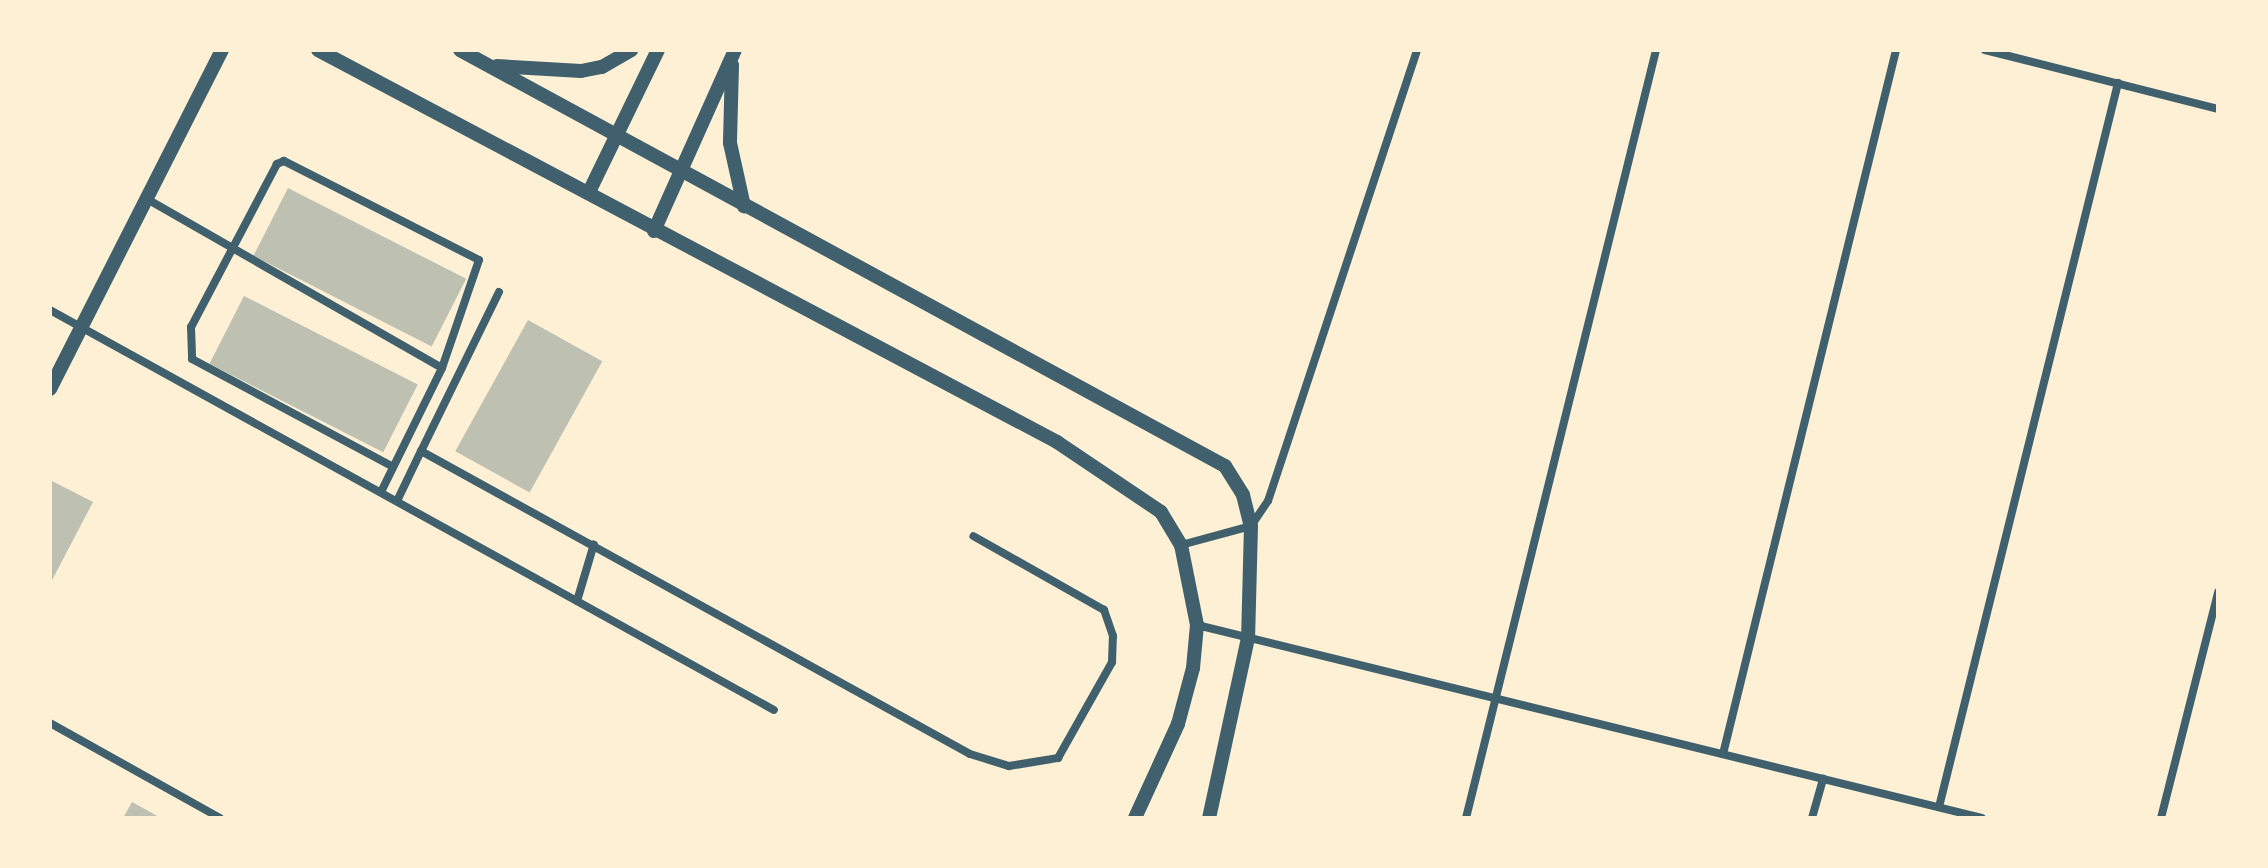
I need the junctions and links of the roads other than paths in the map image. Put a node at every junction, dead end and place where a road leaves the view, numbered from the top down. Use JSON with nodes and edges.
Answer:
{"nodes":[{"id":1,"x":222,"y":50,"type":"edge"},
{"id":2,"x":318,"y":50,"type":"edge"},
{"id":3,"x":460,"y":50,"type":"edge"},
{"id":4,"x":631,"y":50,"type":"edge"},
{"id":5,"x":658,"y":50,"type":"edge"},
{"id":6,"x":1417,"y":50,"type":"edge"},
{"id":7,"x":1656,"y":50,"type":"edge"},
{"id":8,"x":1896,"y":50,"type":"edge"},
{"id":9,"x":1985,"y":50,"type":"edge"},
{"id":10,"x":734,"y":51,"type":"edge"},
{"id":11,"x":488,"y":65,"type":"junction"},
{"id":12,"x":2118,"y":83,"type":"junction"},
{"id":13,"x":2218,"y":109,"type":"edge"},
{"id":14,"x":614,"y":134,"type":"junction"},
{"id":15,"x":678,"y":168,"type":"junction"},
{"id":16,"x":589,"y":192,"type":"junction"},
{"id":17,"x":147,"y":199,"type":"junction"},
{"id":18,"x":744,"y":206,"type":"junction"},
{"id":19,"x":654,"y":231,"type":"junction"},
{"id":20,"x":236,"y":248,"type":"junction"},
{"id":21,"x":499,"y":292,"type":"dead end"},
{"id":22,"x":50,"y":310,"type":"edge"},
{"id":23,"x":83,"y":327,"type":"junction"},
{"id":24,"x":442,"y":368,"type":"junction"},
{"id":25,"x":50,"y":389,"type":"edge"},
{"id":26,"x":421,"y":451,"type":"junction"},
{"id":27,"x":393,"y":467,"type":"junction"},
{"id":28,"x":381,"y":492,"type":"junction"},
{"id":29,"x":397,"y":501,"type":"junction"},
{"id":30,"x":1251,"y":526,"type":"junction"},
{"id":31,"x":973,"y":536,"type":"dead end"},
{"id":32,"x":594,"y":544,"type":"junction"},
{"id":33,"x":1181,"y":545,"type":"junction"},
{"id":34,"x":2218,"y":592,"type":"edge"},
{"id":35,"x":577,"y":601,"type":"junction"},
{"id":36,"x":1197,"y":625,"type":"junction"},
{"id":37,"x":1248,"y":638,"type":"junction"},
{"id":38,"x":1496,"y":698,"type":"junction"},
{"id":39,"x":774,"y":710,"type":"dead end"},
{"id":40,"x":50,"y":723,"type":"edge"},
{"id":41,"x":1723,"y":754,"type":"junction"},
{"id":42,"x":1823,"y":779,"type":"junction"},
{"id":43,"x":1939,"y":807,"type":"junction"},
{"id":44,"x":220,"y":818,"type":"edge"},
{"id":45,"x":1135,"y":818,"type":"edge"},
{"id":46,"x":1209,"y":818,"type":"edge"},
{"id":47,"x":1466,"y":818,"type":"edge"},
{"id":48,"x":1812,"y":818,"type":"edge"},
{"id":49,"x":1982,"y":818,"type":"edge"},
{"id":50,"x":2161,"y":818,"type":"edge"}],
"edges":[{"from":1,"to":17,"type":"street"},
{"from":2,"to":16,"type":"street"},
{"from":3,"to":11,"type":"street"},
{"from":4,"to":11,"type":"street"},
{"from":5,"to":14,"type":"street"},
{"from":6,"to":30,"type":"street"},
{"from":7,"to":38,"type":"street"},
{"from":8,"to":41,"type":"street"},
{"from":9,"to":12,"type":"street"},
{"from":10,"to":15,"type":"street"},
{"from":10,"to":18,"type":"street"},
{"from":11,"to":14,"type":"street"},
{"from":12,"to":13,"type":"street"},
{"from":12,"to":43,"type":"street"},
{"from":14,"to":15,"type":"street"},
{"from":14,"to":16,"type":"street"},
{"from":15,"to":18,"type":"street"},
{"from":15,"to":19,"type":"street"},
{"from":16,"to":19,"type":"street"},
{"from":17,"to":20,"type":"street"},
{"from":17,"to":23,"type":"street"},
{"from":18,"to":30,"type":"street"},
{"from":19,"to":33,"type":"street"},
{"from":20,"to":24,"type":"street"},
{"from":20,"to":24,"type":"street"},
{"from":20,"to":27,"type":"street"},
{"from":21,"to":26,"type":"street"},
{"from":22,"to":23,"type":"street"},
{"from":23,"to":25,"type":"street"},
{"from":23,"to":28,"type":"street"},
{"from":24,"to":27,"type":"street"},
{"from":26,"to":29,"type":"street"},
{"from":26,"to":32,"type":"street"},
{"from":27,"to":28,"type":"street"},
{"from":28,"to":29,"type":"street"},
{"from":29,"to":35,"type":"street"},
{"from":30,"to":33,"type":"street"},
{"from":30,"to":37,"type":"street"},
{"from":31,"to":32,"type":"street"},
{"from":32,"to":35,"type":"street"},
{"from":33,"to":36,"type":"street"},
{"from":34,"to":50,"type":"street"},
{"from":35,"to":39,"type":"street"},
{"from":36,"to":37,"type":"street"},
{"from":36,"to":45,"type":"street"},
{"from":37,"to":38,"type":"street"},
{"from":37,"to":46,"type":"street"},
{"from":38,"to":41,"type":"street"},
{"from":38,"to":47,"type":"street"},
{"from":40,"to":44,"type":"street"},
{"from":41,"to":42,"type":"street"},
{"from":42,"to":43,"type":"street"},
{"from":42,"to":48,"type":"street"},
{"from":43,"to":49,"type":"street"}]}
